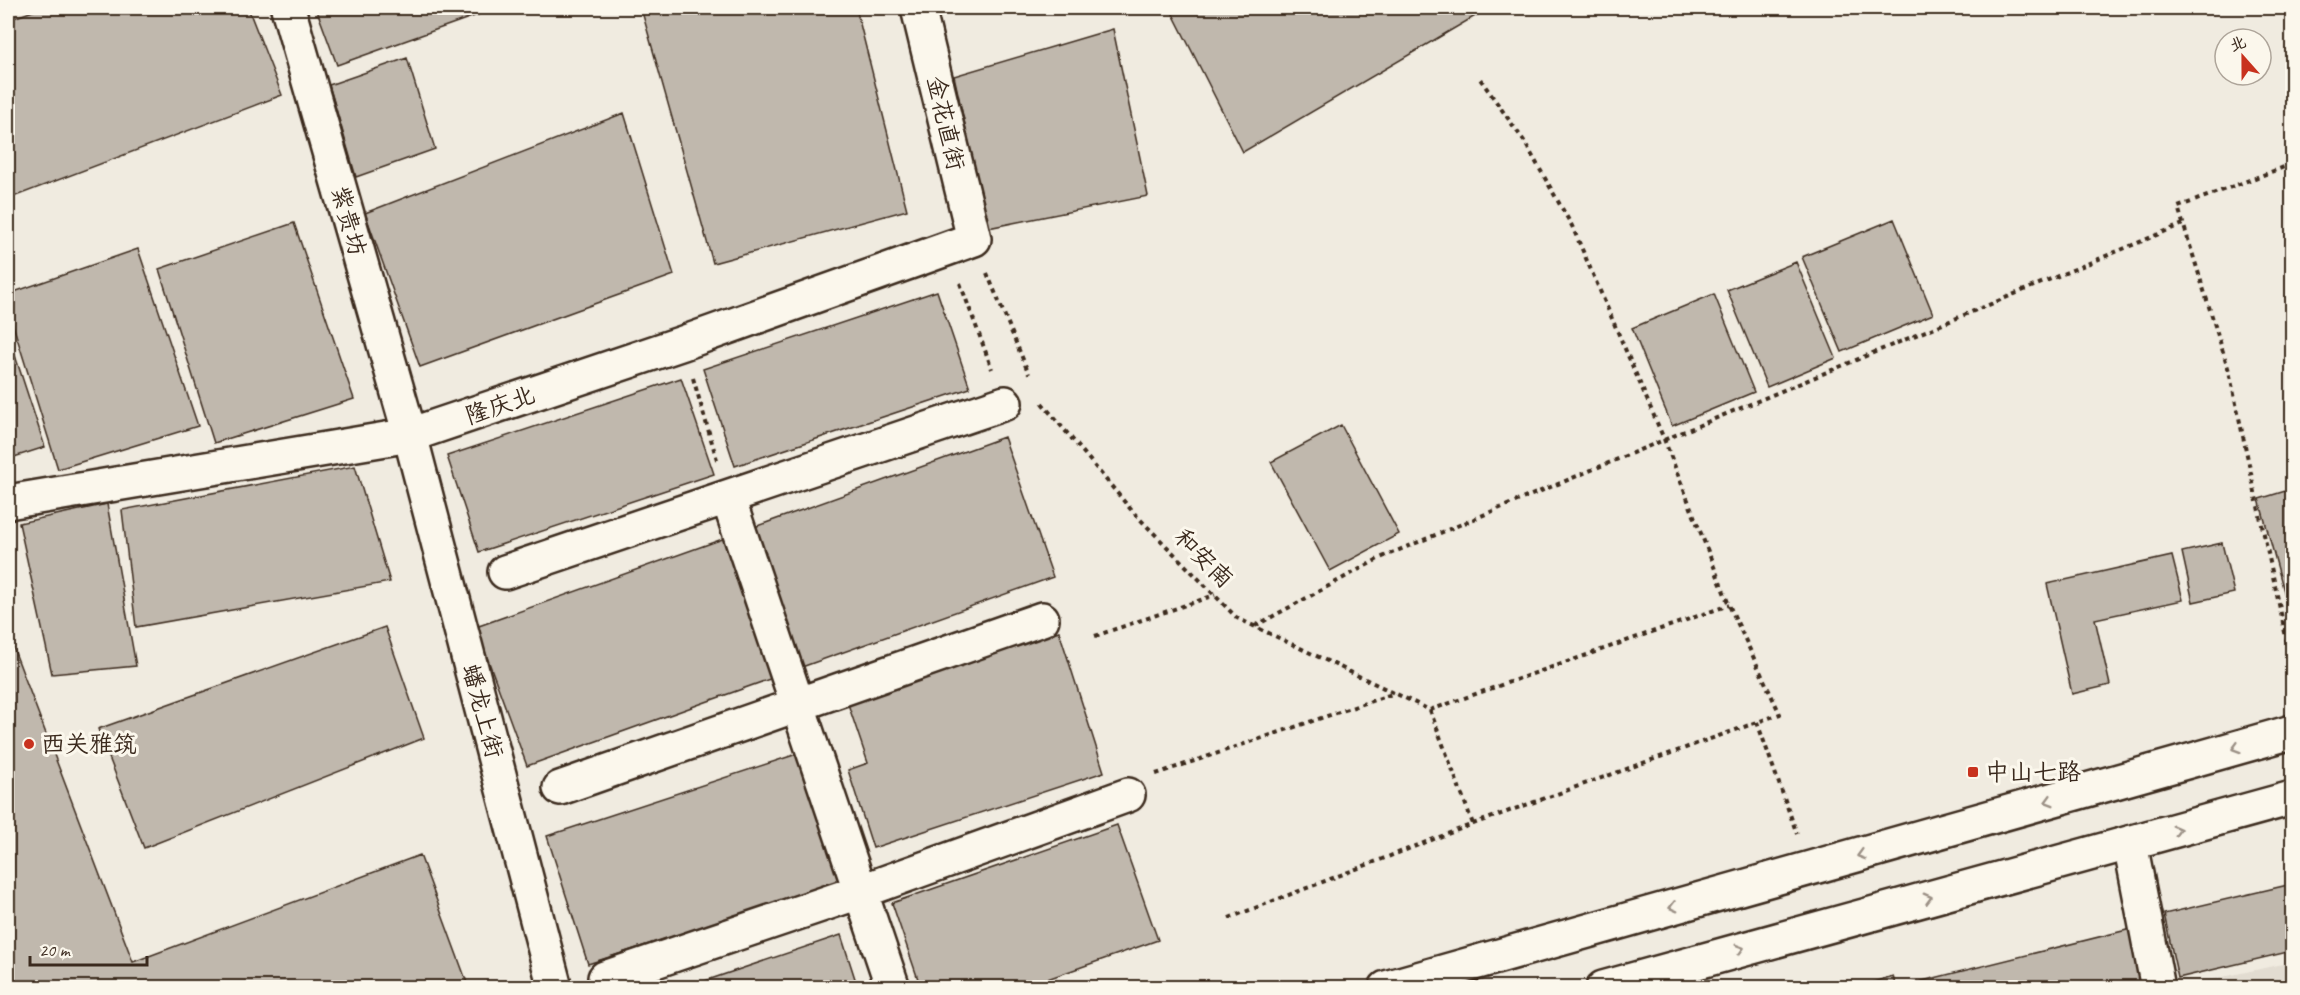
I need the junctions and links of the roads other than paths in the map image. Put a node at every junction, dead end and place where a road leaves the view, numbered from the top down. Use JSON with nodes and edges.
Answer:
{"nodes":[{"id":1,"x":288,"y":8,"type":"edge"},
{"id":2,"x":918,"y":8,"type":"edge"},
{"id":3,"x":961,"y":244,"type":"joint"},
{"id":4,"x":1005,"y":403,"type":"road end"},
{"id":5,"x":410,"y":435,"type":"junction"},
{"id":6,"x":728,"y":498,"type":"junction"},
{"id":7,"x":8,"y":502,"type":"edge"},
{"id":8,"x":505,"y":572,"type":"dead end"},
{"id":9,"x":1042,"y":620,"type":"dead end"},
{"id":10,"x":799,"y":705,"type":"junction"},
{"id":11,"x":2292,"y":732,"type":"edge"},
{"id":12,"x":1138,"y":786,"type":"road end"},
{"id":13,"x":560,"y":789,"type":"dead end"},
{"id":14,"x":2292,"y":798,"type":"edge"},
{"id":15,"x":2130,"y":843,"type":"junction"},
{"id":16,"x":862,"y":891,"type":"junction"},
{"id":17,"x":605,"y":978,"type":"dead end"},
{"id":18,"x":555,"y":987,"type":"edge"},
{"id":19,"x":893,"y":987,"type":"edge"},
{"id":20,"x":1386,"y":987,"type":"edge"},
{"id":21,"x":1603,"y":987,"type":"edge"},
{"id":22,"x":2158,"y":987,"type":"edge"}],
"edges":[{"from":1,"to":5,"type":"main road","name":"紫贵坊"},
{"from":2,"to":3,"type":"main road","name":"金花直街"},
{"from":3,"to":5,"type":"main road","name":"隆庆北"},
{"from":4,"to":6,"type":"main road"},
{"from":5,"to":7,"type":"main road","name":"隆庆北"},
{"from":5,"to":18,"type":"main road","name":"蟠龙上街"},
{"from":6,"to":8,"type":"main road"},
{"from":6,"to":10,"type":"main road"},
{"from":9,"to":10,"type":"main road"},
{"from":10,"to":13,"type":"main road"},
{"from":10,"to":16,"type":"main road"},
{"from":11,"to":20,"type":"main road","one_way":true},
{"from":12,"to":16,"type":"main road"},
{"from":15,"to":14,"type":"main road","one_way":true},
{"from":21,"to":15,"type":"main road","one_way":true},
{"from":15,"to":22,"type":"main road"},
{"from":16,"to":17,"type":"main road"},
{"from":16,"to":19,"type":"main road"}]}
